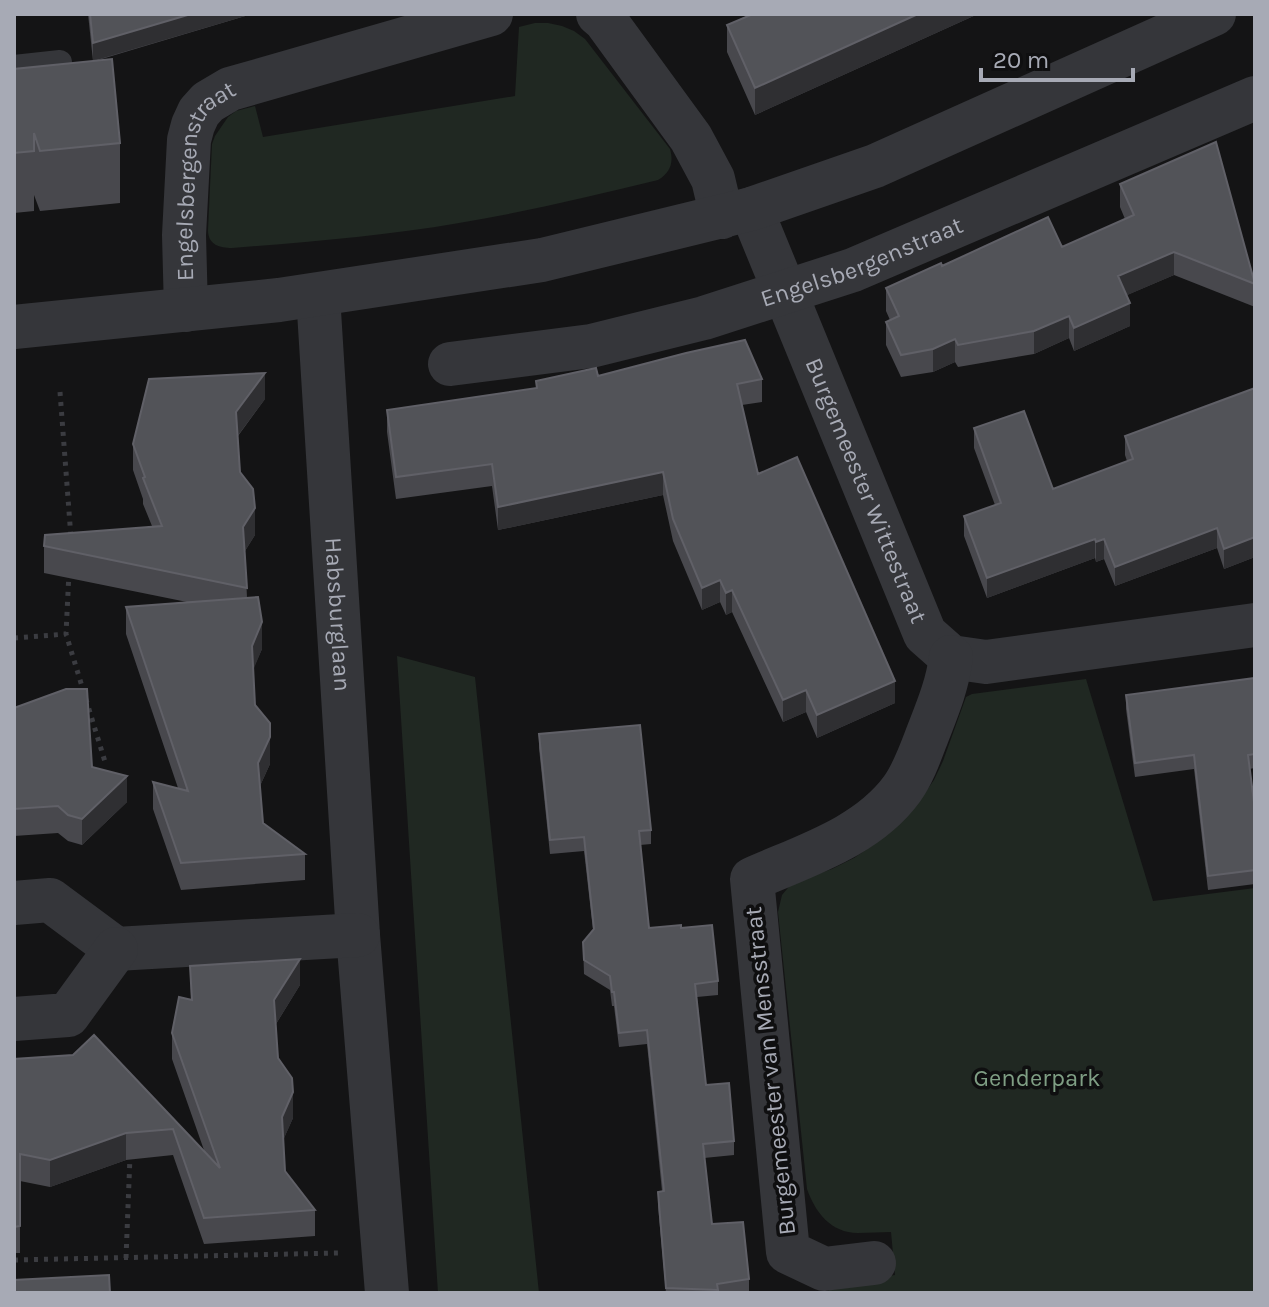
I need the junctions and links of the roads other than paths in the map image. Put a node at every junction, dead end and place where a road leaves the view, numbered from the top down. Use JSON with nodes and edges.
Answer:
{"nodes":[{"id":1,"x":491,"y":14,"type":"edge"},
{"id":2,"x":598,"y":14,"type":"edge"},
{"id":3,"x":1214,"y":14,"type":"edge"},
{"id":4,"x":60,"y":62,"type":"edge"},
{"id":5,"x":14,"y":67,"type":"edge"},
{"id":6,"x":1255,"y":98,"type":"edge"},
{"id":7,"x":736,"y":213,"type":"junction"},
{"id":8,"x":784,"y":292,"type":"junction"},
{"id":9,"x":318,"y":295,"type":"junction"},
{"id":10,"x":186,"y":310,"type":"junction"},
{"id":11,"x":14,"y":327,"type":"edge"},
{"id":12,"x":450,"y":364,"type":"dead end"},
{"id":13,"x":1255,"y":625,"type":"edge"},
{"id":14,"x":951,"y":657,"type":"junction"},
{"id":15,"x":14,"y":903,"type":"edge"},
{"id":16,"x":358,"y":935,"type":"junction"},
{"id":17,"x":116,"y":949,"type":"junction"},
{"id":18,"x":14,"y":1019,"type":"edge"},
{"id":19,"x":874,"y":1263,"type":"dead end"},
{"id":20,"x":387,"y":1293,"type":"edge"}],
"edges":[{"from":1,"to":10,"type":"street","name":"Engelsbergenstraat"},
{"from":2,"to":7,"type":"street"},
{"from":3,"to":7,"type":"street","name":"Engelsbergenstraat"},
{"from":4,"to":5,"type":"lane"},
{"from":6,"to":8,"type":"street","name":"Engelsbergenstraat"},
{"from":7,"to":8,"type":"street","name":"Burgemeester Wittestraat"},
{"from":7,"to":9,"type":"street","name":"Engelsbergenstraat"},
{"from":8,"to":12,"type":"street","name":"Engelsbergenstraat"},
{"from":8,"to":14,"type":"street","name":"Burgemeester Wittestraat"},
{"from":9,"to":10,"type":"street","name":"Engelsbergenstraat"},
{"from":9,"to":16,"type":"street","name":"Habsburglaan"},
{"from":10,"to":11,"type":"street","name":"Engelsbergenstraat"},
{"from":13,"to":14,"type":"street"},
{"from":14,"to":19,"type":"street","name":"Burgemeester van Mensstraat"},
{"from":15,"to":17,"type":"street"},
{"from":16,"to":17,"type":"street"},
{"from":16,"to":20,"type":"street","name":"Habsburglaan"},
{"from":17,"to":18,"type":"street"}]}
